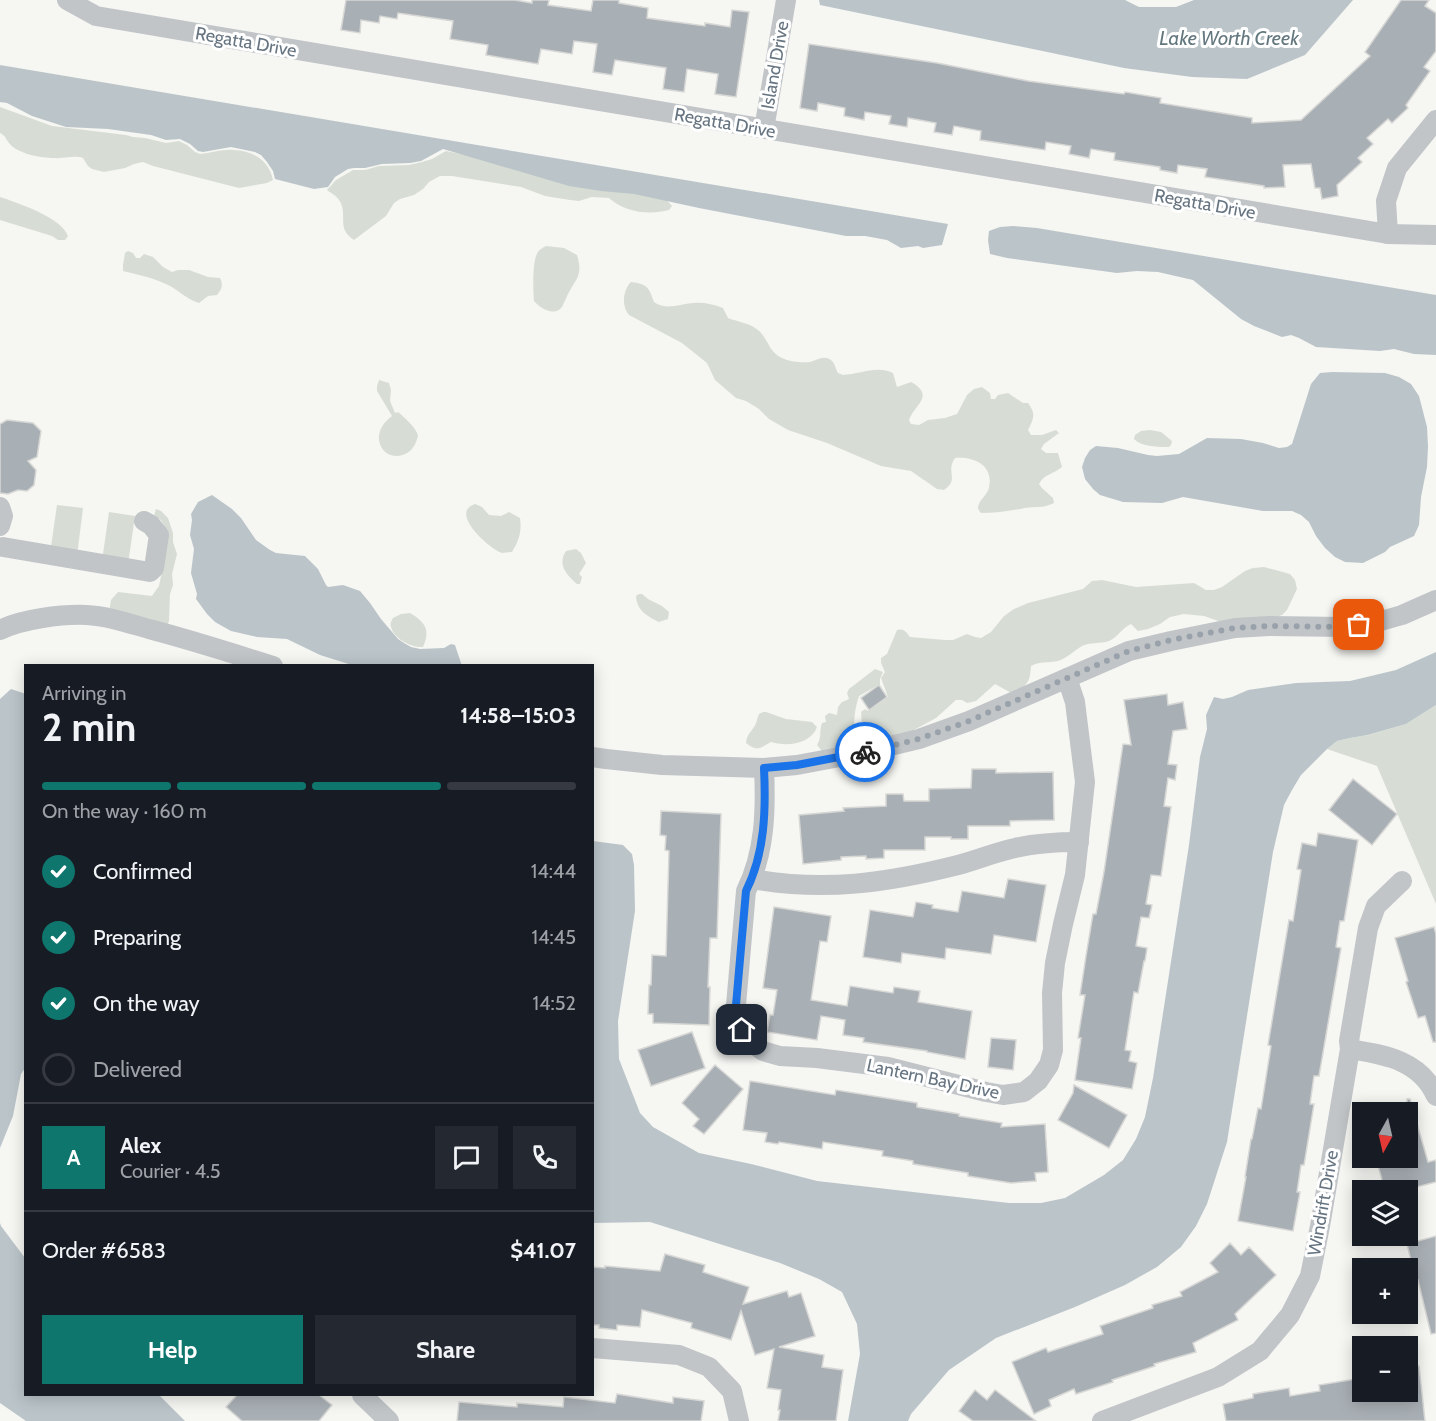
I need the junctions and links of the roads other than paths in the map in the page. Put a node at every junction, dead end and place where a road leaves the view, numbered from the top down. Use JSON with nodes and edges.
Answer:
{"nodes":[{"id":1,"x":67,"y":0,"type":"edge"},
{"id":2,"x":786,"y":0,"type":"edge"},
{"id":3,"x":1436,"y":120,"type":"edge"},
{"id":4,"x":764,"y":129,"type":"junction"},
{"id":5,"x":1388,"y":234,"type":"junction"},
{"id":6,"x":1436,"y":235,"type":"edge"},
{"id":7,"x":0,"y":507,"type":"edge"},
{"id":8,"x":144,"y":520,"type":"dead end"},
{"id":9,"x":0,"y":526,"type":"edge"},
{"id":10,"x":3,"y":547,"type":"dead end"},
{"id":11,"x":1436,"y":600,"type":"edge"},
{"id":12,"x":0,"y":630,"type":"edge"},
{"id":13,"x":266,"y":664,"type":"edge"},
{"id":14,"x":1067,"y":678,"type":"junction"},
{"id":15,"x":594,"y":757,"type":"edge"},
{"id":16,"x":764,"y":768,"type":"junction"},
{"id":17,"x":1079,"y":842,"type":"junction"},
{"id":18,"x":752,"y":879,"type":"junction"},
{"id":19,"x":1402,"y":881,"type":"dead end"},
{"id":20,"x":1350,"y":1049,"type":"junction"},
{"id":21,"x":1436,"y":1096,"type":"edge"},
{"id":22,"x":594,"y":1348,"type":"edge"},
{"id":23,"x":363,"y":1396,"type":"edge"},
{"id":24,"x":389,"y":1421,"type":"edge"},
{"id":25,"x":739,"y":1421,"type":"edge"},
{"id":26,"x":1102,"y":1421,"type":"edge"}],
"edges":[{"from":1,"to":4,"type":"street","name":"Regatta Drive"},
{"from":2,"to":4,"type":"street","name":"Island Drive"},
{"from":3,"to":5,"type":"street"},
{"from":4,"to":5,"type":"street","name":"Regatta Drive"},
{"from":5,"to":6,"type":"street","name":"Regatta Drive"},
{"from":7,"to":9,"type":"street"},
{"from":8,"to":10,"type":"street"},
{"from":11,"to":14,"type":"street"},
{"from":12,"to":13,"type":"street"},
{"from":14,"to":16,"type":"street"},
{"from":14,"to":17,"type":"street","name":"Lantern Bay Drive"},
{"from":15,"to":16,"type":"street"},
{"from":16,"to":18,"type":"street","name":"Lantern Bay Drive"},
{"from":17,"to":18,"type":"street"},
{"from":17,"to":18,"type":"street","name":"Lantern Bay Drive"},
{"from":19,"to":20,"type":"street","name":"Windrift Drive"},
{"from":20,"to":21,"type":"street"},
{"from":20,"to":26,"type":"street","name":"Windrift Drive"},
{"from":22,"to":25,"type":"street"},
{"from":23,"to":24,"type":"street"}]}
